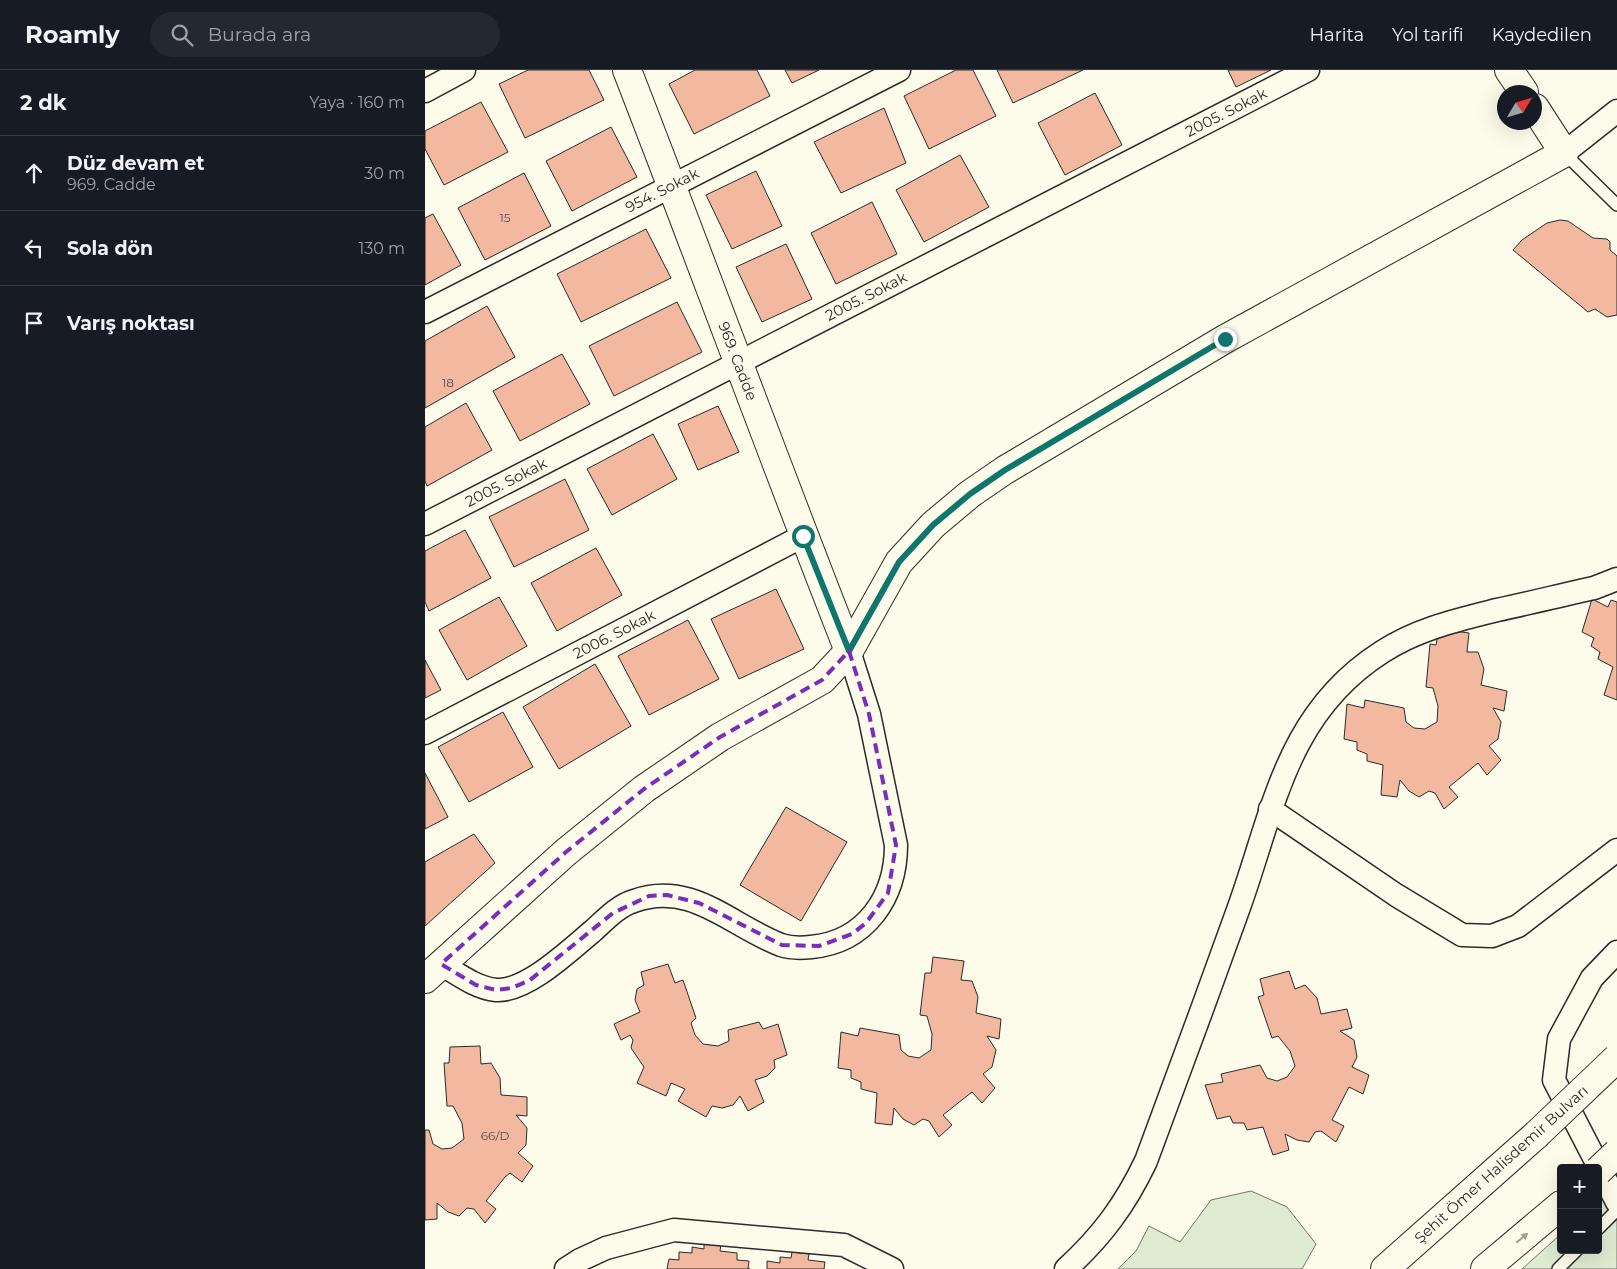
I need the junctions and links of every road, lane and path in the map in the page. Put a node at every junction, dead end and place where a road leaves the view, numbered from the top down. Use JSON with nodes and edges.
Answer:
{"nodes":[{"id":1,"x":464,"y":70,"type":"edge"},
{"id":2,"x":627,"y":70,"type":"edge"},
{"id":3,"x":899,"y":70,"type":"edge"},
{"id":4,"x":1308,"y":70,"type":"edge"},
{"id":5,"x":1509,"y":70,"type":"edge"},
{"id":6,"x":427,"y":84,"type":"edge"},
{"id":7,"x":1519,"y":85,"type":"edge"},
{"id":8,"x":1617,"y":111,"type":"edge"},
{"id":9,"x":1542,"y":119,"type":"edge"},
{"id":10,"x":1564,"y":153,"type":"junction"},
{"id":11,"x":672,"y":185,"type":"junction"},
{"id":12,"x":1617,"y":205,"type":"edge"},
{"id":13,"x":425,"y":312,"type":"edge"},
{"id":14,"x":739,"y":362,"type":"junction"},
{"id":15,"x":425,"y":524,"type":"edge"},
{"id":16,"x":803,"y":536,"type":"junction"},
{"id":17,"x":1617,"y":579,"type":"edge"},
{"id":18,"x":849,"y":651,"type":"junction"},
{"id":19,"x":425,"y":733,"type":"edge"},
{"id":20,"x":1270,"y":809,"type":"junction"},
{"id":21,"x":1617,"y":850,"type":"edge"},
{"id":22,"x":1617,"y":952,"type":"edge"},
{"id":23,"x":433,"y":972,"type":"edge"},
{"id":24,"x":1617,"y":1058,"type":"edge"},
{"id":25,"x":1617,"y":1153,"type":"edge"},
{"id":26,"x":1602,"y":1167,"type":"edge"},
{"id":27,"x":1617,"y":1202,"type":"edge"},
{"id":28,"x":1557,"y":1209,"type":"edge"},
{"id":29,"x":1617,"y":1210,"type":"edge"},
{"id":30,"x":1602,"y":1225,"type":"edge"},
{"id":31,"x":1573,"y":1254,"type":"edge"},
{"id":32,"x":566,"y":1269,"type":"edge"},
{"id":33,"x":891,"y":1269,"type":"edge"},
{"id":34,"x":1066,"y":1269,"type":"edge"},
{"id":35,"x":1385,"y":1269,"type":"edge"},
{"id":36,"x":1485,"y":1269,"type":"edge"},
{"id":37,"x":1558,"y":1269,"type":"edge"}],
"edges":[{"from":1,"to":6,"type":"street"},
{"from":2,"to":11,"type":"main road","name":"969. Cadde"},
{"from":3,"to":11,"type":"street","name":"954. Sokak"},
{"from":4,"to":14,"type":"street","name":"2005. Sokak"},
{"from":5,"to":7,"type":"main road"},
{"from":8,"to":10,"type":"street"},
{"from":9,"to":10,"type":"main road"},
{"from":10,"to":12,"type":"lane"},
{"from":10,"to":18,"type":"main road"},
{"from":11,"to":13,"type":"street","name":"954. Sokak"},
{"from":11,"to":14,"type":"main road","name":"969. Cadde"},
{"from":14,"to":15,"type":"street","name":"2005. Sokak"},
{"from":14,"to":16,"type":"main road","name":"969. Cadde"},
{"from":16,"to":18,"type":"main road","name":"969. Cadde"},
{"from":16,"to":19,"type":"street","name":"2006. Sokak"},
{"from":17,"to":20,"type":"street"},
{"from":18,"to":23,"type":"main road"},
{"from":18,"to":23,"type":"street"},
{"from":20,"to":21,"type":"street"},
{"from":20,"to":34,"type":"street"},
{"from":22,"to":27,"type":"street"},
{"from":24,"to":35,"type":"main road","name":"Şehit Ömer Halisdemir Bulvarı","bridge":true},
{"from":25,"to":26,"type":"main road","bridge":true},
{"from":36,"to":28,"type":"main road","one_way":true},
{"from":29,"to":30,"type":"lane"},
{"from":31,"to":37,"type":"lane"},
{"from":32,"to":33,"type":"street"}]}
